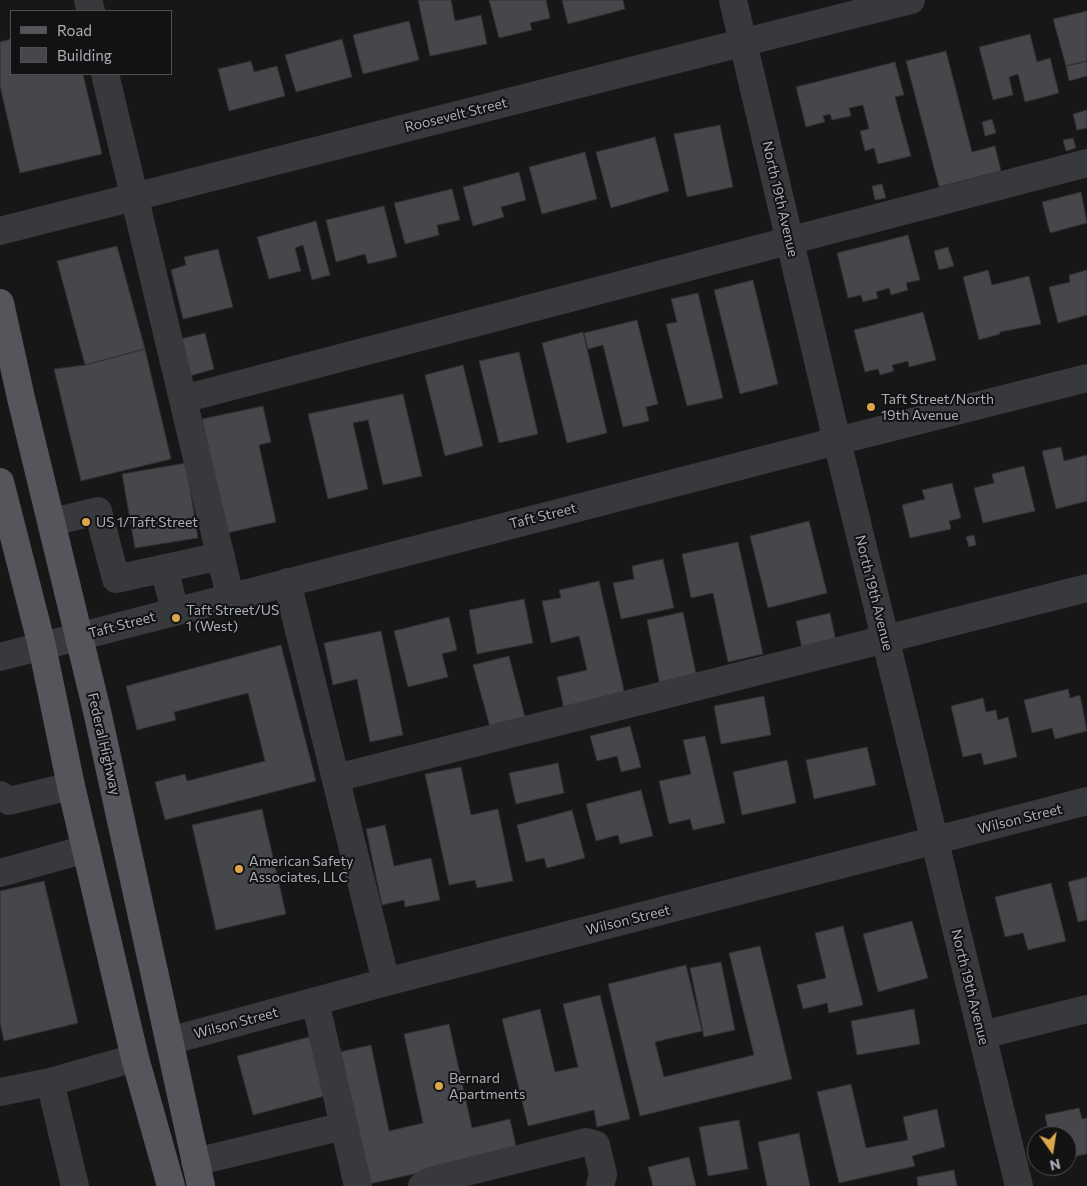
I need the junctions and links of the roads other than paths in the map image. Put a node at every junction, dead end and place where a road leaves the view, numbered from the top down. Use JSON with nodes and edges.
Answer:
{"nodes":[{"id":1,"x":733,"y":0,"type":"edge"},
{"id":2,"x":911,"y":0,"type":"edge"},
{"id":3,"x":743,"y":43,"type":"junction"},
{"id":4,"x":106,"y":75,"type":"edge"},
{"id":5,"x":1087,"y":163,"type":"edge"},
{"id":6,"x":134,"y":196,"type":"junction"},
{"id":7,"x":0,"y":231,"type":"edge"},
{"id":8,"x":790,"y":240,"type":"junction"},
{"id":9,"x":0,"y":303,"type":"edge"},
{"id":10,"x":1087,"y":378,"type":"edge"},
{"id":11,"x":183,"y":399,"type":"junction"},
{"id":12,"x":836,"y":441,"type":"junction"},
{"id":13,"x":0,"y":482,"type":"edge"},
{"id":14,"x":52,"y":522,"type":"junction"},
{"id":15,"x":220,"y":556,"type":"junction"},
{"id":16,"x":164,"y":568,"type":"junction"},
{"id":17,"x":287,"y":582,"type":"junction"},
{"id":18,"x":1087,"y":588,"type":"edge"},
{"id":19,"x":230,"y":596,"type":"junction"},
{"id":20,"x":175,"y":611,"type":"junction"},
{"id":21,"x":80,"y":636,"type":"junction"},
{"id":22,"x":885,"y":640,"type":"junction"},
{"id":23,"x":42,"y":646,"type":"junction"},
{"id":24,"x":0,"y":657,"type":"edge"},
{"id":25,"x":336,"y":778,"type":"junction"},
{"id":26,"x":71,"y":786,"type":"junction"},
{"id":27,"x":0,"y":794,"type":"edge"},
{"id":28,"x":1087,"y":801,"type":"edge"},
{"id":29,"x":934,"y":840,"type":"junction"},
{"id":30,"x":86,"y":849,"type":"junction"},
{"id":31,"x":0,"y":873,"type":"edge"},
{"id":32,"x":386,"y":982,"type":"junction"},
{"id":33,"x":315,"y":1001,"type":"junction"},
{"id":34,"x":1087,"y":1009,"type":"edge"},
{"id":35,"x":982,"y":1035,"type":"junction"},
{"id":36,"x":169,"y":1041,"type":"junction"},
{"id":37,"x":136,"y":1058,"type":"junction"},
{"id":38,"x":50,"y":1082,"type":"junction"},
{"id":39,"x":0,"y":1092,"type":"edge"},
{"id":40,"x":344,"y":1126,"type":"junction"},
{"id":41,"x":198,"y":1174,"type":"edge"},
{"id":42,"x":75,"y":1186,"type":"edge"},
{"id":43,"x":171,"y":1186,"type":"edge"},
{"id":44,"x":358,"y":1186,"type":"edge"},
{"id":45,"x":422,"y":1186,"type":"edge"},
{"id":46,"x":600,"y":1186,"type":"edge"},
{"id":47,"x":1019,"y":1186,"type":"edge"}],
"edges":[{"from":1,"to":3,"type":"street","name":"North 19th Avenue"},
{"from":2,"to":3,"type":"street","name":"Roosevelt Street"},
{"from":3,"to":6,"type":"street","name":"Roosevelt Street"},
{"from":3,"to":8,"type":"street","name":"North 19th Avenue"},
{"from":4,"to":6,"type":"street"},
{"from":5,"to":8,"type":"street"},
{"from":6,"to":7,"type":"street","name":"Roosevelt Street"},
{"from":6,"to":11,"type":"street"},
{"from":8,"to":11,"type":"street"},
{"from":8,"to":12,"type":"street","name":"North 19th Avenue"},
{"from":9,"to":14,"type":"main road","name":"Federal Highway"},
{"from":10,"to":12,"type":"street","name":"Taft Street"},
{"from":11,"to":15,"type":"street"},
{"from":12,"to":17,"type":"street","name":"Taft Street"},
{"from":12,"to":22,"type":"street","name":"North 19th Avenue"},
{"from":13,"to":23,"type":"main road"},
{"from":14,"to":16,"type":"street"},
{"from":14,"to":21,"type":"main road","name":"Federal Highway"},
{"from":15,"to":16,"type":"street"},
{"from":15,"to":19,"type":"street"},
{"from":16,"to":20,"type":"street"},
{"from":17,"to":19,"type":"street","name":"Taft Street"},
{"from":17,"to":25,"type":"street"},
{"from":18,"to":22,"type":"street"},
{"from":19,"to":20,"type":"street","name":"Taft Street"},
{"from":20,"to":21,"type":"street","name":"Taft Street"},
{"from":21,"to":23,"type":"street","name":"Taft Street"},
{"from":21,"to":36,"type":"main road","name":"Federal Highway"},
{"from":22,"to":25,"type":"street"},
{"from":22,"to":29,"type":"street","name":"North 19th Avenue"},
{"from":23,"to":24,"type":"street","name":"Taft Street"},
{"from":23,"to":26,"type":"main road"},
{"from":25,"to":32,"type":"street"},
{"from":26,"to":27,"type":"street"},
{"from":26,"to":30,"type":"main road"},
{"from":28,"to":29,"type":"street","name":"Wilson Street"},
{"from":29,"to":32,"type":"street","name":"Wilson Street"},
{"from":29,"to":35,"type":"street","name":"North 19th Avenue"},
{"from":30,"to":31,"type":"street"},
{"from":30,"to":37,"type":"main road"},
{"from":32,"to":33,"type":"street","name":"Wilson Street"},
{"from":33,"to":36,"type":"street","name":"Wilson Street"},
{"from":33,"to":40,"type":"street"},
{"from":34,"to":35,"type":"street"},
{"from":35,"to":47,"type":"street","name":"North 19th Avenue"},
{"from":36,"to":41,"type":"main road","name":"Federal Highway"},
{"from":37,"to":38,"type":"street"},
{"from":37,"to":43,"type":"main road"},
{"from":38,"to":39,"type":"street"},
{"from":38,"to":42,"type":"street"},
{"from":40,"to":41,"type":"street"},
{"from":40,"to":44,"type":"street"},
{"from":45,"to":46,"type":"street"}]}
